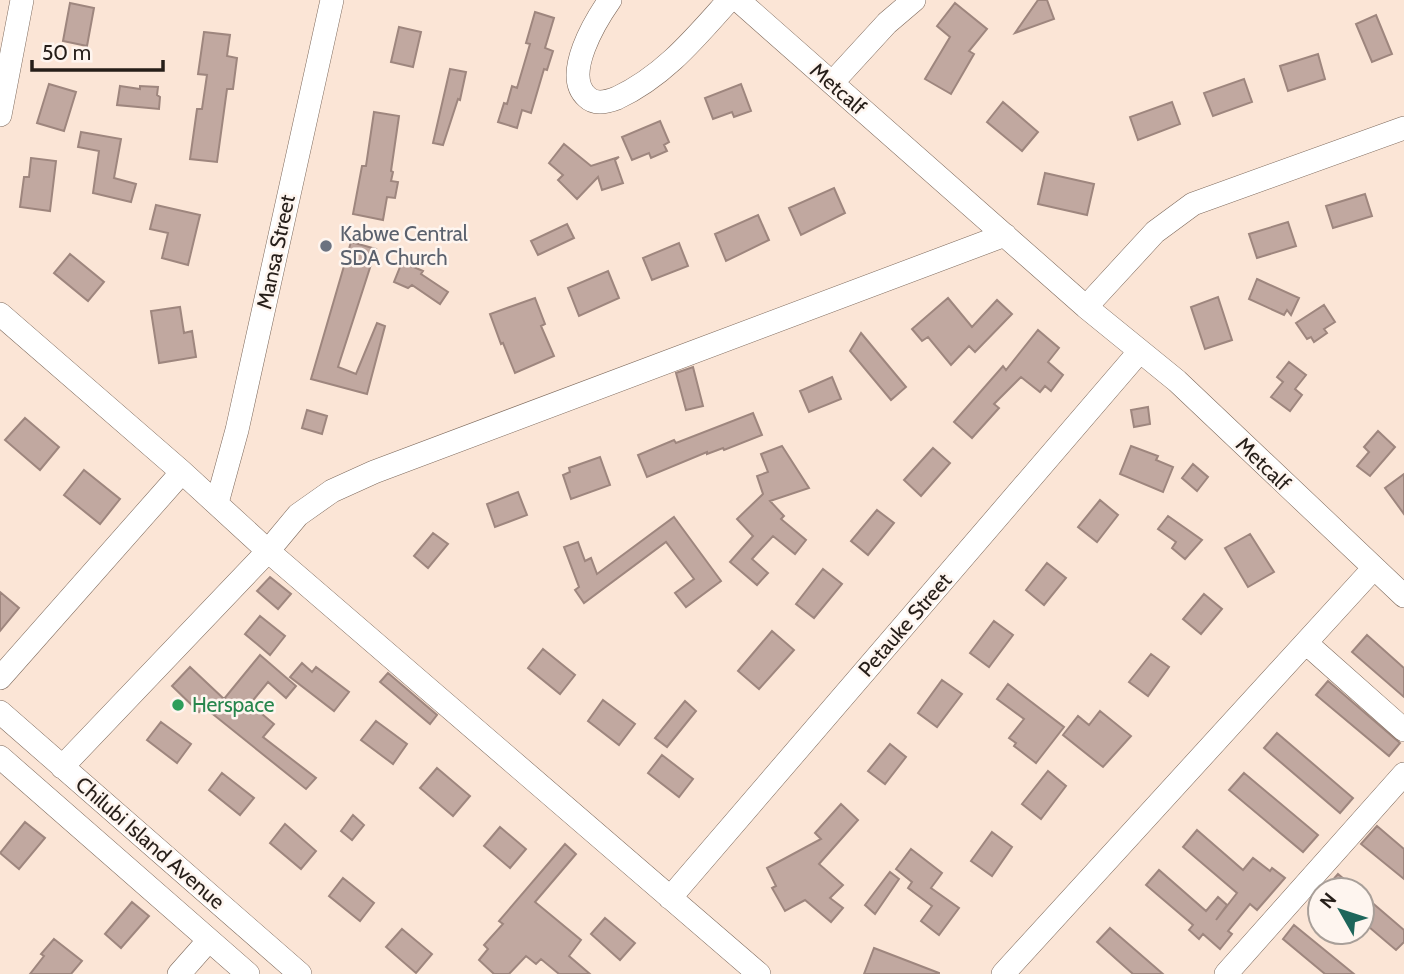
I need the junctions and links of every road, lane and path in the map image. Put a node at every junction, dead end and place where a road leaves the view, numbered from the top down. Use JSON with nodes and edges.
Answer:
{"nodes":[{"id":1,"x":22,"y":0,"type":"edge"},
{"id":2,"x":332,"y":0,"type":"edge"},
{"id":3,"x":611,"y":0,"type":"edge"},
{"id":4,"x":729,"y":0,"type":"edge"},
{"id":5,"x":738,"y":0,"type":"edge"},
{"id":6,"x":914,"y":0,"type":"edge"},
{"id":7,"x":832,"y":83,"type":"junction"},
{"id":8,"x":0,"y":115,"type":"edge"},
{"id":9,"x":1404,"y":128,"type":"edge"},
{"id":10,"x":1005,"y":235,"type":"junction"},
{"id":11,"x":1086,"y":307,"type":"junction"},
{"id":12,"x":0,"y":314,"type":"edge"},
{"id":13,"x":1140,"y":351,"type":"junction"},
{"id":14,"x":182,"y":472,"type":"junction"},
{"id":15,"x":217,"y":503,"type":"junction"},
{"id":16,"x":268,"y":551,"type":"junction"},
{"id":17,"x":1373,"y":569,"type":"junction"},
{"id":18,"x":1404,"y":596,"type":"edge"},
{"id":19,"x":1306,"y":643,"type":"junction"},
{"id":20,"x":0,"y":678,"type":"edge"},
{"id":21,"x":0,"y":712,"type":"edge"},
{"id":22,"x":1404,"y":730,"type":"edge"},
{"id":23,"x":1,"y":760,"type":"edge"},
{"id":24,"x":62,"y":767,"type":"junction"},
{"id":25,"x":1404,"y":774,"type":"edge"},
{"id":26,"x":670,"y":898,"type":"junction"},
{"id":27,"x":209,"y":940,"type":"junction"},
{"id":28,"x":179,"y":974,"type":"edge"},
{"id":29,"x":248,"y":974,"type":"edge"},
{"id":30,"x":300,"y":974,"type":"edge"},
{"id":31,"x":759,"y":974,"type":"edge"},
{"id":32,"x":1003,"y":974,"type":"edge"},
{"id":33,"x":1227,"y":974,"type":"edge"}],
"edges":[{"from":1,"to":8,"type":"street"},
{"from":2,"to":15,"type":"street","name":"Mansa Street"},
{"from":3,"to":4,"type":"street"},
{"from":5,"to":7,"type":"street","name":"Metcalf"},
{"from":6,"to":7,"type":"street"},
{"from":7,"to":10,"type":"street","name":"Metcalf"},
{"from":9,"to":11,"type":"street"},
{"from":10,"to":11,"type":"street","name":"Metcalf"},
{"from":10,"to":16,"type":"street"},
{"from":11,"to":13,"type":"street","name":"Metcalf"},
{"from":12,"to":14,"type":"street"},
{"from":13,"to":17,"type":"street","name":"Metcalf"},
{"from":13,"to":26,"type":"street","name":"Petauke Street"},
{"from":14,"to":15,"type":"street"},
{"from":14,"to":20,"type":"street"},
{"from":15,"to":16,"type":"street"},
{"from":16,"to":24,"type":"street"},
{"from":16,"to":26,"type":"street"},
{"from":17,"to":18,"type":"street","name":"Metcalf"},
{"from":17,"to":19,"type":"street"},
{"from":19,"to":22,"type":"street"},
{"from":19,"to":32,"type":"street"},
{"from":21,"to":24,"type":"street","name":"Chilubi Island Avenue"},
{"from":23,"to":27,"type":"street","name":"Chilubi Island Avenue"},
{"from":24,"to":30,"type":"street","name":"Chilubi Island Avenue"},
{"from":25,"to":33,"type":"street"},
{"from":26,"to":31,"type":"street"},
{"from":27,"to":28,"type":"street"},
{"from":27,"to":29,"type":"street","name":"Chilubi Island Avenue"}]}
